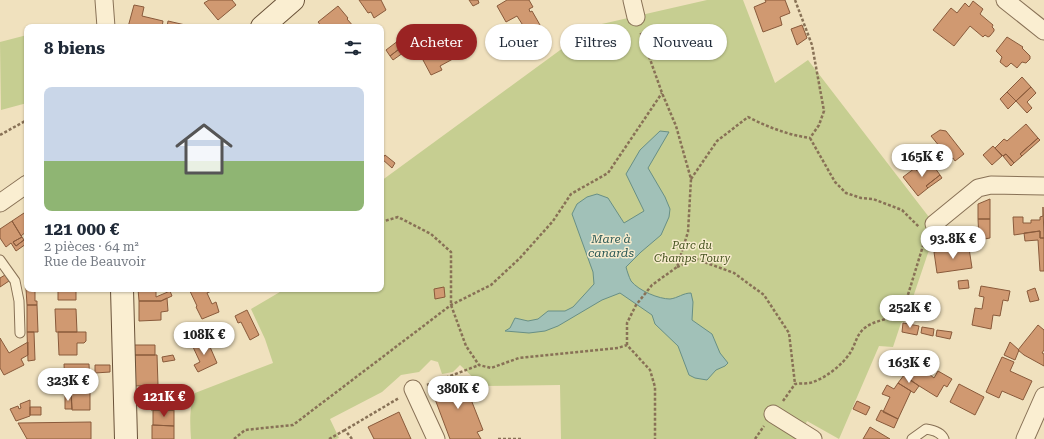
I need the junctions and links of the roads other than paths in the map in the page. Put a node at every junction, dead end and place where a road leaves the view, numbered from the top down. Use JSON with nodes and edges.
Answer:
{"nodes":[{"id":1,"x":104,"y":0,"type":"edge"},
{"id":2,"x":293,"y":0,"type":"edge"},
{"id":3,"x":632,"y":0,"type":"edge"},
{"id":4,"x":1005,"y":0,"type":"edge"},
{"id":5,"x":636,"y":16,"type":"road end"},
{"id":6,"x":106,"y":24,"type":"edge"},
{"id":7,"x":265,"y":24,"type":"edge"},
{"id":8,"x":1044,"y":31,"type":"edge"},
{"id":9,"x":24,"y":186,"type":"edge"},
{"id":10,"x":1044,"y":186,"type":"edge"},
{"id":11,"x":0,"y":203,"type":"edge"},
{"id":12,"x":927,"y":229,"type":"road end"},
{"id":13,"x":0,"y":260,"type":"edge"},
{"id":14,"x":122,"y":292,"type":"edge"},
{"id":15,"x":20,"y":333,"type":"dead end"},
{"id":16,"x":413,"y":389,"type":"dead end"},
{"id":17,"x":1044,"y":396,"type":"edge"},
{"id":18,"x":773,"y":414,"type":"road end"},
{"id":19,"x":126,"y":439,"type":"edge"},
{"id":20,"x":436,"y":439,"type":"edge"},
{"id":21,"x":813,"y":439,"type":"edge"},
{"id":22,"x":912,"y":439,"type":"edge"},
{"id":23,"x":944,"y":439,"type":"edge"},
{"id":24,"x":1025,"y":439,"type":"edge"}],
"edges":[{"from":1,"to":6,"type":"street"},
{"from":2,"to":7,"type":"street"},
{"from":3,"to":5,"type":"street"},
{"from":4,"to":8,"type":"street"},
{"from":9,"to":11,"type":"street"},
{"from":10,"to":12,"type":"street"},
{"from":13,"to":15,"type":"lane"},
{"from":14,"to":19,"type":"street"},
{"from":16,"to":20,"type":"street"},
{"from":17,"to":24,"type":"street"},
{"from":18,"to":21,"type":"street"},
{"from":22,"to":23,"type":"lane"}]}
